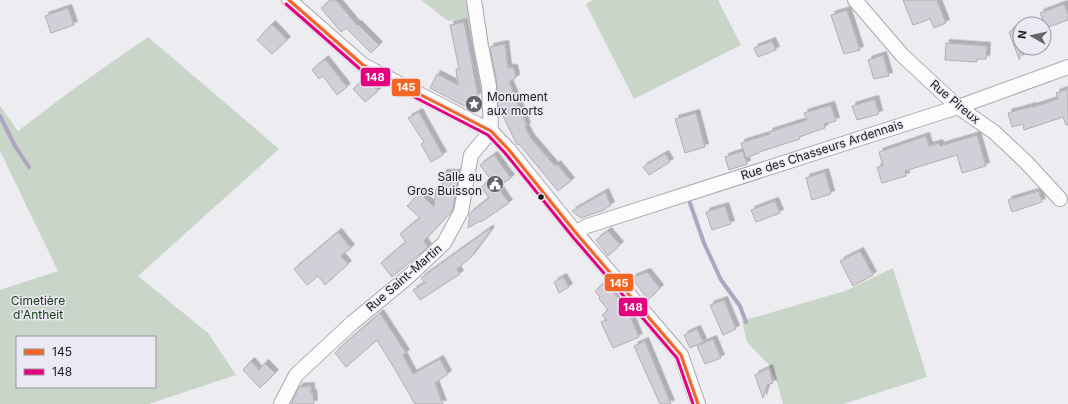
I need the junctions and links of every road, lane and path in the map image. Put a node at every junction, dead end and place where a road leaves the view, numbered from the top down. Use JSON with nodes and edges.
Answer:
{"nodes":[{"id":1,"x":289,"y":0,"type":"edge"},
{"id":2,"x":474,"y":0,"type":"edge"},
{"id":3,"x":855,"y":0,"type":"edge"},
{"id":4,"x":1068,"y":67,"type":"edge"},
{"id":5,"x":958,"y":107,"type":"junction"},
{"id":6,"x":490,"y":131,"type":"junction"},
{"id":7,"x":1060,"y":198,"type":"dead end"},
{"id":8,"x":576,"y":233,"type":"junction"},
{"id":9,"x":281,"y":404,"type":"edge"},
{"id":10,"x":698,"y":404,"type":"edge"}],
"edges":[{"from":1,"to":6,"type":"street"},
{"from":2,"to":6,"type":"street"},
{"from":3,"to":5,"type":"street","name":"Rue Pireux"},
{"from":4,"to":5,"type":"street","name":"Rue des Chasseurs Ardennais"},
{"from":5,"to":7,"type":"street","name":"Rue Pireux"},
{"from":5,"to":8,"type":"street","name":"Rue des Chasseurs Ardennais"},
{"from":6,"to":8,"type":"street"},
{"from":6,"to":9,"type":"street","name":"Rue Saint-Martin"},
{"from":8,"to":10,"type":"street"}]}
